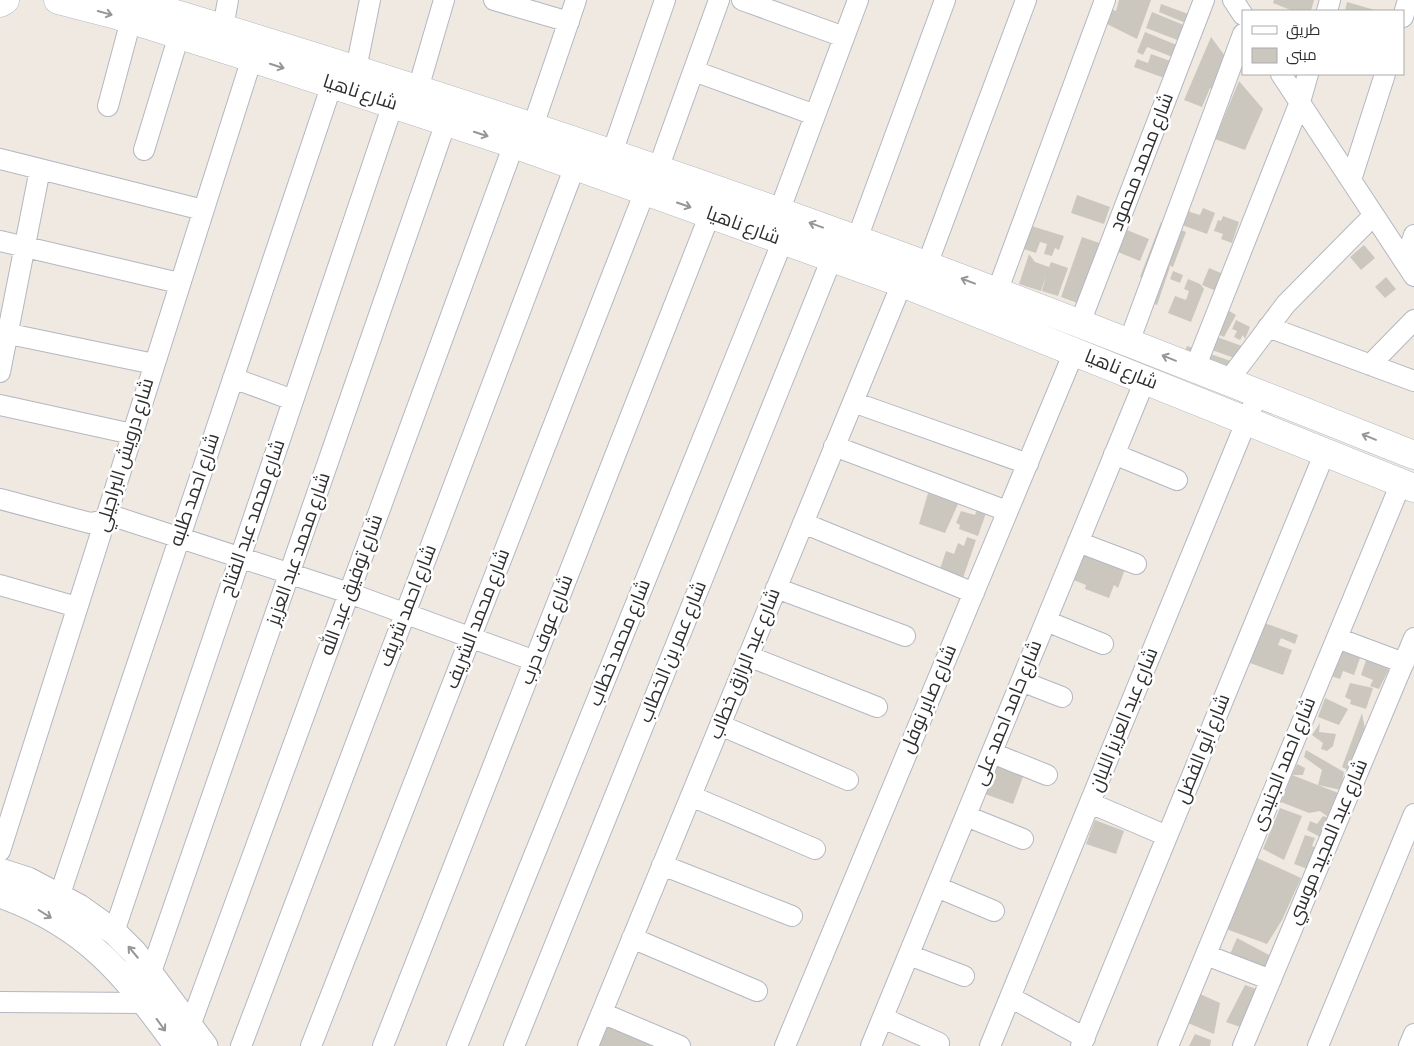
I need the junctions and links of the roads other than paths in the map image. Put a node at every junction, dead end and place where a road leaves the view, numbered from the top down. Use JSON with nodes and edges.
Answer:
{"nodes":[{"id":1,"x":4,"y":0,"type":"edge"},
{"id":2,"x":58,"y":0,"type":"edge"},
{"id":3,"x":228,"y":0,"type":"edge"},
{"id":4,"x":370,"y":0,"type":"edge"},
{"id":5,"x":444,"y":0,"type":"edge"},
{"id":6,"x":494,"y":0,"type":"edge"},
{"id":7,"x":576,"y":0,"type":"edge"},
{"id":8,"x":665,"y":0,"type":"edge"},
{"id":9,"x":719,"y":0,"type":"edge"},
{"id":10,"x":742,"y":0,"type":"edge"},
{"id":11,"x":858,"y":0,"type":"edge"},
{"id":12,"x":945,"y":0,"type":"edge"},
{"id":13,"x":1026,"y":0,"type":"edge"},
{"id":14,"x":1105,"y":0,"type":"edge"},
{"id":15,"x":1204,"y":0,"type":"edge"},
{"id":16,"x":1233,"y":0,"type":"edge"},
{"id":17,"x":1408,"y":0,"type":"edge"},
{"id":18,"x":0,"y":3,"type":"edge"},
{"id":19,"x":130,"y":10,"type":"edge"},
{"id":20,"x":1242,"y":14,"type":"edge"},
{"id":21,"x":1404,"y":14,"type":"edge"},
{"id":22,"x":569,"y":22,"type":"junction"},
{"id":23,"x":223,"y":28,"type":"junction"},
{"id":24,"x":178,"y":35,"type":"junction"},
{"id":25,"x":1242,"y":37,"type":"edge"},
{"id":26,"x":844,"y":38,"type":"junction"},
{"id":27,"x":252,"y":58,"type":"junction"},
{"id":28,"x":356,"y":69,"type":"junction"},
{"id":29,"x":694,"y":71,"type":"junction"},
{"id":30,"x":1282,"y":75,"type":"edge"},
{"id":31,"x":1308,"y":75,"type":"edge"},
{"id":32,"x":1385,"y":75,"type":"edge"},
{"id":33,"x":332,"y":84,"type":"junction"},
{"id":34,"x":418,"y":89,"type":"junction"},
{"id":35,"x":1300,"y":102,"type":"junction"},
{"id":36,"x":394,"y":104,"type":"junction"},
{"id":37,"x":108,"y":106,"type":"dead end"},
{"id":38,"x":815,"y":115,"type":"junction"},
{"id":39,"x":446,"y":122,"type":"junction"},
{"id":40,"x":523,"y":135,"type":"junction"},
{"id":41,"x":144,"y":150,"type":"dead end"},
{"id":42,"x":612,"y":153,"type":"junction"},
{"id":43,"x":0,"y":160,"type":"edge"},
{"id":44,"x":575,"y":166,"type":"junction"},
{"id":45,"x":40,"y":169,"type":"junction"},
{"id":46,"x":652,"y":180,"type":"junction"},
{"id":47,"x":1351,"y":180,"type":"junction"},
{"id":48,"x":203,"y":210,"type":"junction"},
{"id":49,"x":780,"y":212,"type":"junction"},
{"id":50,"x":710,"y":214,"type":"junction"},
{"id":51,"x":1374,"y":215,"type":"junction"},
{"id":52,"x":1414,"y":237,"type":"edge"},
{"id":53,"x":0,"y":240,"type":"edge"},
{"id":54,"x":783,"y":240,"type":"junction"},
{"id":55,"x":857,"y":240,"type":"junction"},
{"id":56,"x":24,"y":246,"type":"junction"},
{"id":57,"x":832,"y":258,"type":"junction"},
{"id":58,"x":927,"y":265,"type":"junction"},
{"id":59,"x":1409,"y":269,"type":"edge"},
{"id":60,"x":902,"y":282,"type":"junction"},
{"id":61,"x":179,"y":283,"type":"junction"},
{"id":62,"x":997,"y":292,"type":"junction"},
{"id":63,"x":1414,"y":320,"type":"edge"},
{"id":64,"x":1080,"y":323,"type":"junction"},
{"id":65,"x":1268,"y":327,"type":"junction"},
{"id":66,"x":4,"y":333,"type":"edge"},
{"id":67,"x":1129,"y":342,"type":"junction"},
{"id":68,"x":1074,"y":352,"type":"junction"},
{"id":69,"x":154,"y":364,"type":"junction"},
{"id":70,"x":1370,"y":365,"type":"junction"},
{"id":71,"x":1195,"y":368,"type":"junction"},
{"id":72,"x":0,"y":372,"type":"edge"},
{"id":73,"x":233,"y":378,"type":"junction"},
{"id":74,"x":1145,"y":380,"type":"junction"},
{"id":75,"x":1228,"y":381,"type":"junction"},
{"id":76,"x":1414,"y":381,"type":"edge"},
{"id":77,"x":1258,"y":393,"type":"junction"},
{"id":78,"x":293,"y":400,"type":"junction"},
{"id":79,"x":853,"y":402,"type":"junction"},
{"id":80,"x":0,"y":405,"type":"edge"},
{"id":81,"x":1246,"y":421,"type":"junction"},
{"id":82,"x":132,"y":434,"type":"junction"},
{"id":83,"x":834,"y":446,"type":"junction"},
{"id":84,"x":1325,"y":452,"type":"junction"},
{"id":85,"x":1114,"y":454,"type":"junction"},
{"id":86,"x":1414,"y":456,"type":"edge"},
{"id":87,"x":1028,"y":464,"type":"junction"},
{"id":88,"x":1177,"y":480,"type":"dead end"},
{"id":89,"x":1408,"y":485,"type":"edge"},
{"id":90,"x":0,"y":499,"type":"edge"},
{"id":91,"x":1007,"y":511,"type":"junction"},
{"id":92,"x":107,"y":516,"type":"junction"},
{"id":93,"x":803,"y":524,"type":"junction"},
{"id":94,"x":179,"y":538,"type":"junction"},
{"id":95,"x":1078,"y":542,"type":"junction"},
{"id":96,"x":240,"y":558,"type":"junction"},
{"id":97,"x":1136,"y":564,"type":"dead end"},
{"id":98,"x":290,"y":574,"type":"junction"},
{"id":99,"x":0,"y":585,"type":"edge"},
{"id":100,"x":776,"y":588,"type":"junction"},
{"id":101,"x":349,"y":593,"type":"junction"},
{"id":102,"x":974,"y":593,"type":"junction"},
{"id":103,"x":78,"y":607,"type":"junction"},
{"id":104,"x":405,"y":614,"type":"junction"},
{"id":105,"x":1046,"y":621,"type":"junction"},
{"id":106,"x":905,"y":636,"type":"dead end"},
{"id":107,"x":471,"y":638,"type":"junction"},
{"id":108,"x":1336,"y":638,"type":"junction"},
{"id":109,"x":1414,"y":638,"type":"edge"},
{"id":110,"x":1103,"y":644,"type":"dead end"},
{"id":111,"x":748,"y":656,"type":"junction"},
{"id":112,"x":535,"y":662,"type":"junction"},
{"id":113,"x":1404,"y":663,"type":"junction"},
{"id":114,"x":1021,"y":681,"type":"junction"},
{"id":115,"x":1062,"y":697,"type":"dead end"},
{"id":116,"x":877,"y":707,"type":"dead end"},
{"id":117,"x":720,"y":725,"type":"junction"},
{"id":118,"x":992,"y":753,"type":"junction"},
{"id":119,"x":1048,"y":775,"type":"dead end"},
{"id":120,"x":848,"y":780,"type":"dead end"},
{"id":121,"x":691,"y":796,"type":"junction"},
{"id":122,"x":1090,"y":803,"type":"junction"},
{"id":123,"x":1414,"y":814,"type":"edge"},
{"id":124,"x":966,"y":816,"type":"junction"},
{"id":125,"x":1168,"y":836,"type":"junction"},
{"id":126,"x":1023,"y":839,"type":"dead end"},
{"id":127,"x":815,"y":850,"type":"dead end"},
{"id":128,"x":0,"y":851,"type":"edge"},
{"id":129,"x":662,"y":865,"type":"junction"},
{"id":130,"x":0,"y":871,"type":"edge"},
{"id":131,"x":937,"y":887,"type":"junction"},
{"id":132,"x":0,"y":895,"type":"edge"},
{"id":133,"x":59,"y":897,"type":"junction"},
{"id":134,"x":994,"y":911,"type":"dead end"},
{"id":135,"x":792,"y":916,"type":"dead end"},
{"id":136,"x":114,"y":932,"type":"junction"},
{"id":137,"x":632,"y":938,"type":"junction"},
{"id":138,"x":909,"y":955,"type":"junction"},
{"id":139,"x":1206,"y":955,"type":"junction"},
{"id":140,"x":150,"y":975,"type":"junction"},
{"id":141,"x":964,"y":976,"type":"dead end"},
{"id":142,"x":1271,"y":980,"type":"junction"},
{"id":143,"x":758,"y":991,"type":"dead end"},
{"id":144,"x":1010,"y":997,"type":"junction"},
{"id":145,"x":0,"y":1002,"type":"edge"},
{"id":146,"x":145,"y":1003,"type":"junction"},
{"id":147,"x":602,"y":1013,"type":"junction"},
{"id":148,"x":883,"y":1018,"type":"junction"},
{"id":149,"x":1414,"y":1034,"type":"edge"},
{"id":150,"x":183,"y":1036,"type":"edge"},
{"id":151,"x":1083,"y":1042,"type":"edge"},
{"id":152,"x":939,"y":1043,"type":"dead end"},
{"id":153,"x":205,"y":1046,"type":"edge"},
{"id":154,"x":241,"y":1046,"type":"edge"},
{"id":155,"x":311,"y":1046,"type":"edge"},
{"id":156,"x":384,"y":1046,"type":"edge"},
{"id":157,"x":457,"y":1046,"type":"edge"},
{"id":158,"x":514,"y":1046,"type":"edge"},
{"id":159,"x":588,"y":1046,"type":"edge"},
{"id":160,"x":680,"y":1046,"type":"edge"},
{"id":161,"x":785,"y":1046,"type":"edge"},
{"id":162,"x":871,"y":1046,"type":"edge"},
{"id":163,"x":990,"y":1046,"type":"edge"},
{"id":164,"x":1168,"y":1046,"type":"edge"},
{"id":165,"x":1243,"y":1046,"type":"edge"},
{"id":166,"x":1318,"y":1046,"type":"edge"},
{"id":167,"x":1409,"y":1046,"type":"edge"}],
"edges":[{"from":1,"to":18,"type":"main road"},
{"from":2,"to":19,"type":"main road","name":"شارع ناهيا","one_way":true},
{"from":3,"to":23,"type":"street"},
{"from":4,"to":28,"type":"street"},
{"from":5,"to":34,"type":"street"},
{"from":6,"to":22,"type":"street"},
{"from":7,"to":22,"type":"street","name":"شارع توفيق عبد الله"},
{"from":8,"to":42,"type":"street"},
{"from":9,"to":29,"type":"street","name":"شارع محمد الشريف"},
{"from":10,"to":26,"type":"street"},
{"from":11,"to":26,"type":"street"},
{"from":12,"to":55,"type":"street"},
{"from":13,"to":58,"type":"street"},
{"from":14,"to":62,"type":"street"},
{"from":15,"to":64,"type":"street","name":"شارع محمد محمود"},
{"from":16,"to":20,"type":"street"},
{"from":17,"to":21,"type":"street"},
{"from":19,"to":23,"type":"main road","name":"شارع ناهيا"},
{"from":19,"to":24,"type":"main road","name":"شارع ناهيا"},
{"from":19,"to":37,"type":"street"},
{"from":22,"to":40,"type":"street","name":"شارع توفيق عبد الله"},
{"from":23,"to":28,"type":"main road","name":"شارع ناهيا"},
{"from":24,"to":27,"type":"main road","name":"شارع ناهيا"},
{"from":24,"to":41,"type":"street"},
{"from":25,"to":67,"type":"street"},
{"from":26,"to":38,"type":"street"},
{"from":27,"to":33,"type":"main road","name":"شارع ناهيا","one_way":true},
{"from":27,"to":48,"type":"street","name":"شارع درويش البراجيلي"},
{"from":28,"to":34,"type":"main road","name":"شارع ناهيا"},
{"from":29,"to":38,"type":"street"},
{"from":29,"to":46,"type":"street","name":"شارع محمد الشريف"},
{"from":30,"to":35,"type":"street"},
{"from":31,"to":35,"type":"street"},
{"from":32,"to":47,"type":"street"},
{"from":33,"to":36,"type":"main road","name":"شارع ناهيا"},
{"from":33,"to":73,"type":"street","name":"شارع احمد طلبه"},
{"from":34,"to":40,"type":"main road","name":"شارع ناهيا"},
{"from":35,"to":47,"type":"street"},
{"from":35,"to":71,"type":"street"},
{"from":36,"to":39,"type":"main road","name":"شارع ناهيا"},
{"from":36,"to":78,"type":"street","name":"شارع محمد عبد الفتاح"},
{"from":38,"to":49,"type":"street"},
{"from":39,"to":40,"type":"main road","name":"شارع ناهيا","one_way":true},
{"from":39,"to":98,"type":"street","name":"شارع محمد عبد العزيز"},
{"from":40,"to":42,"type":"main road","name":"شارع ناهيا"},
{"from":40,"to":44,"type":"main road","name":"شارع ناهيا"},
{"from":40,"to":101,"type":"street","name":"شارع توفيق عبد الله"},
{"from":42,"to":46,"type":"main road","name":"شارع ناهيا"},
{"from":43,"to":45,"type":"street"},
{"from":44,"to":46,"type":"main road","name":"شارع ناهيا"},
{"from":44,"to":104,"type":"street","name":"شارع احمد شريف"},
{"from":45,"to":48,"type":"street"},
{"from":45,"to":56,"type":"street"},
{"from":46,"to":49,"type":"main road","name":"شارع ناهيا"},
{"from":46,"to":50,"type":"main road","name":"شارع ناهيا","one_way":true},
{"from":46,"to":107,"type":"street","name":"شارع محمد الشريف"},
{"from":47,"to":51,"type":"street"},
{"from":48,"to":61,"type":"street","name":"شارع درويش البراجيلي"},
{"from":55,"to":49,"type":"main road","name":"شارع ناهيا","one_way":true},
{"from":50,"to":54,"type":"main road","name":"شارع ناهيا"},
{"from":50,"to":112,"type":"street","name":"شارع عوف حرب"},
{"from":51,"to":59,"type":"street"},
{"from":51,"to":65,"type":"street"},
{"from":52,"to":59,"type":"street"},
{"from":53,"to":56,"type":"street"},
{"from":54,"to":57,"type":"main road","name":"شارع ناهيا"},
{"from":54,"to":157,"type":"street","name":"شارع محمد خطاب"},
{"from":55,"to":58,"type":"main road","name":"شارع ناهيا"},
{"from":56,"to":61,"type":"street"},
{"from":56,"to":66,"type":"street"},
{"from":57,"to":60,"type":"main road","name":"شارع ناهيا"},
{"from":57,"to":158,"type":"street","name":"شارع عمر بن الخطاب"},
{"from":62,"to":58,"type":"main road","name":"شارع ناهيا","one_way":true},
{"from":60,"to":68,"type":"main road","name":"شارع ناهيا"},
{"from":60,"to":79,"type":"street","name":"شارع عبد الرازق خطاب"},
{"from":61,"to":69,"type":"street","name":"شارع درويش البراجيلي"},
{"from":62,"to":64,"type":"main road","name":"شارع ناهيا"},
{"from":63,"to":70,"type":"street"},
{"from":64,"to":67,"type":"main road","name":"شارع ناهيا"},
{"from":65,"to":70,"type":"street"},
{"from":65,"to":75,"type":"street"},
{"from":66,"to":69,"type":"street"},
{"from":66,"to":72,"type":"street"},
{"from":71,"to":67,"type":"main road","name":"شارع ناهيا","one_way":true},
{"from":68,"to":74,"type":"main road","name":"شارع ناهيا"},
{"from":68,"to":87,"type":"street","name":"شارع صابر نوفل"},
{"from":69,"to":82,"type":"street","name":"شارع درويش البراجيلي"},
{"from":70,"to":76,"type":"street"},
{"from":71,"to":75,"type":"main road","name":"شارع ناهيا"},
{"from":73,"to":78,"type":"street"},
{"from":73,"to":94,"type":"street","name":"شارع احمد طلبه"},
{"from":74,"to":81,"type":"main road","name":"شارع ناهيا"},
{"from":74,"to":85,"type":"street","name":"شارع حامد احمد على"},
{"from":75,"to":77,"type":"main road","name":"شارع ناهيا"},
{"from":77,"to":81,"type":"street","name":"شارع عبد العزيز اللبان"},
{"from":86,"to":77,"type":"main road","name":"شارع ناهيا","one_way":true},
{"from":78,"to":96,"type":"street","name":"شارع محمد عبد الفتاح"},
{"from":79,"to":83,"type":"street","name":"شارع عبد الرازق خطاب"},
{"from":79,"to":87,"type":"street"},
{"from":80,"to":82,"type":"street"},
{"from":81,"to":84,"type":"main road","name":"شارع ناهيا"},
{"from":81,"to":122,"type":"street","name":"شارع عبد العزيز اللبان"},
{"from":82,"to":92,"type":"street","name":"شارع درويش البراجيلي"},
{"from":83,"to":91,"type":"street"},
{"from":83,"to":93,"type":"street","name":"شارع عبد الرازق خطاب"},
{"from":84,"to":89,"type":"main road","name":"شارع ناهيا"},
{"from":84,"to":125,"type":"street","name":"شارع أبو الفضل"},
{"from":85,"to":88,"type":"street"},
{"from":85,"to":95,"type":"street","name":"شارع حامد احمد على"},
{"from":87,"to":91,"type":"street","name":"شارع صابر نوفل"},
{"from":89,"to":108,"type":"street","name":"شارع احمد الجنيدى"},
{"from":90,"to":92,"type":"street"},
{"from":91,"to":102,"type":"street","name":"شارع صابر نوفل"},
{"from":92,"to":94,"type":"street"},
{"from":92,"to":103,"type":"street","name":"شارع درويش البراجيلي"},
{"from":93,"to":100,"type":"street","name":"شارع عبد الرازق خطاب"},
{"from":93,"to":102,"type":"street"},
{"from":94,"to":96,"type":"street"},
{"from":94,"to":133,"type":"street","name":"شارع احمد طلبه"},
{"from":95,"to":97,"type":"street"},
{"from":95,"to":105,"type":"street","name":"شارع حامد احمد على"},
{"from":96,"to":98,"type":"street"},
{"from":96,"to":136,"type":"street","name":"شارع محمد عبد الفتاح"},
{"from":98,"to":101,"type":"street"},
{"from":98,"to":140,"type":"street","name":"شارع محمد عبد العزيز"},
{"from":99,"to":103,"type":"street"},
{"from":100,"to":106,"type":"street"},
{"from":100,"to":111,"type":"street","name":"شارع عبد الرازق خطاب"},
{"from":101,"to":104,"type":"street"},
{"from":101,"to":150,"type":"street","name":"شارع توفيق عبد الله"},
{"from":102,"to":161,"type":"street","name":"شارع صابر نوفل"},
{"from":103,"to":128,"type":"street","name":"شارع درويش البراجيلي"},
{"from":104,"to":107,"type":"street"},
{"from":104,"to":154,"type":"street","name":"شارع احمد شريف"},
{"from":105,"to":110,"type":"street"},
{"from":105,"to":114,"type":"street","name":"شارع حامد احمد على"},
{"from":107,"to":112,"type":"street"},
{"from":107,"to":155,"type":"street","name":"شارع محمد الشريف"},
{"from":108,"to":113,"type":"street"},
{"from":108,"to":139,"type":"street","name":"شارع احمد الجنيدى"},
{"from":109,"to":113,"type":"street","name":"شارع عبد المجيد موسي"},
{"from":111,"to":116,"type":"street"},
{"from":111,"to":117,"type":"street","name":"شارع عبد الرازق خطاب"},
{"from":112,"to":156,"type":"street","name":"شارع عوف حرب"},
{"from":113,"to":142,"type":"street","name":"شارع عبد المجيد موسي"},
{"from":114,"to":115,"type":"street"},
{"from":114,"to":118,"type":"street","name":"شارع حامد احمد على"},
{"from":117,"to":120,"type":"street"},
{"from":117,"to":121,"type":"street","name":"شارع عبد الرازق خطاب"},
{"from":118,"to":119,"type":"street"},
{"from":118,"to":124,"type":"street","name":"شارع حامد احمد على"},
{"from":121,"to":127,"type":"street"},
{"from":121,"to":129,"type":"street","name":"شارع عبد الرازق خطاب"},
{"from":122,"to":125,"type":"street"},
{"from":122,"to":144,"type":"street","name":"شارع عبد العزيز اللبان"},
{"from":123,"to":166,"type":"street"},
{"from":124,"to":126,"type":"street"},
{"from":124,"to":131,"type":"street","name":"شارع حامد احمد على"},
{"from":125,"to":151,"type":"street","name":"شارع أبو الفضل"},
{"from":129,"to":135,"type":"street"},
{"from":129,"to":137,"type":"street","name":"شارع عبد الرازق خطاب"},
{"from":130,"to":133,"type":"street"},
{"from":131,"to":134,"type":"street"},
{"from":131,"to":138,"type":"street","name":"شارع حامد احمد على"},
{"from":132,"to":146,"type":"street","one_way":true},
{"from":133,"to":136,"type":"street"},
{"from":140,"to":136,"type":"street","one_way":true},
{"from":137,"to":143,"type":"street"},
{"from":137,"to":147,"type":"street","name":"شارع عبد الرازق خطاب"},
{"from":138,"to":141,"type":"street"},
{"from":138,"to":148,"type":"street","name":"شارع حامد احمد على"},
{"from":139,"to":142,"type":"street"},
{"from":139,"to":164,"type":"street","name":"شارع احمد الجنيدى"},
{"from":140,"to":150,"type":"street"},
{"from":142,"to":165,"type":"street","name":"شارع عبد المجيد موسي"},
{"from":144,"to":151,"type":"street"},
{"from":144,"to":163,"type":"street","name":"شارع عبد العزيز اللبان"},
{"from":145,"to":146,"type":"street"},
{"from":146,"to":150,"type":"street","one_way":true},
{"from":147,"to":159,"type":"street","name":"شارع عبد الرازق خطاب"},
{"from":147,"to":160,"type":"street"},
{"from":148,"to":152,"type":"street"},
{"from":148,"to":162,"type":"street","name":"شارع حامد احمد على"},
{"from":149,"to":167,"type":"street"},
{"from":150,"to":153,"type":"street"}]}
